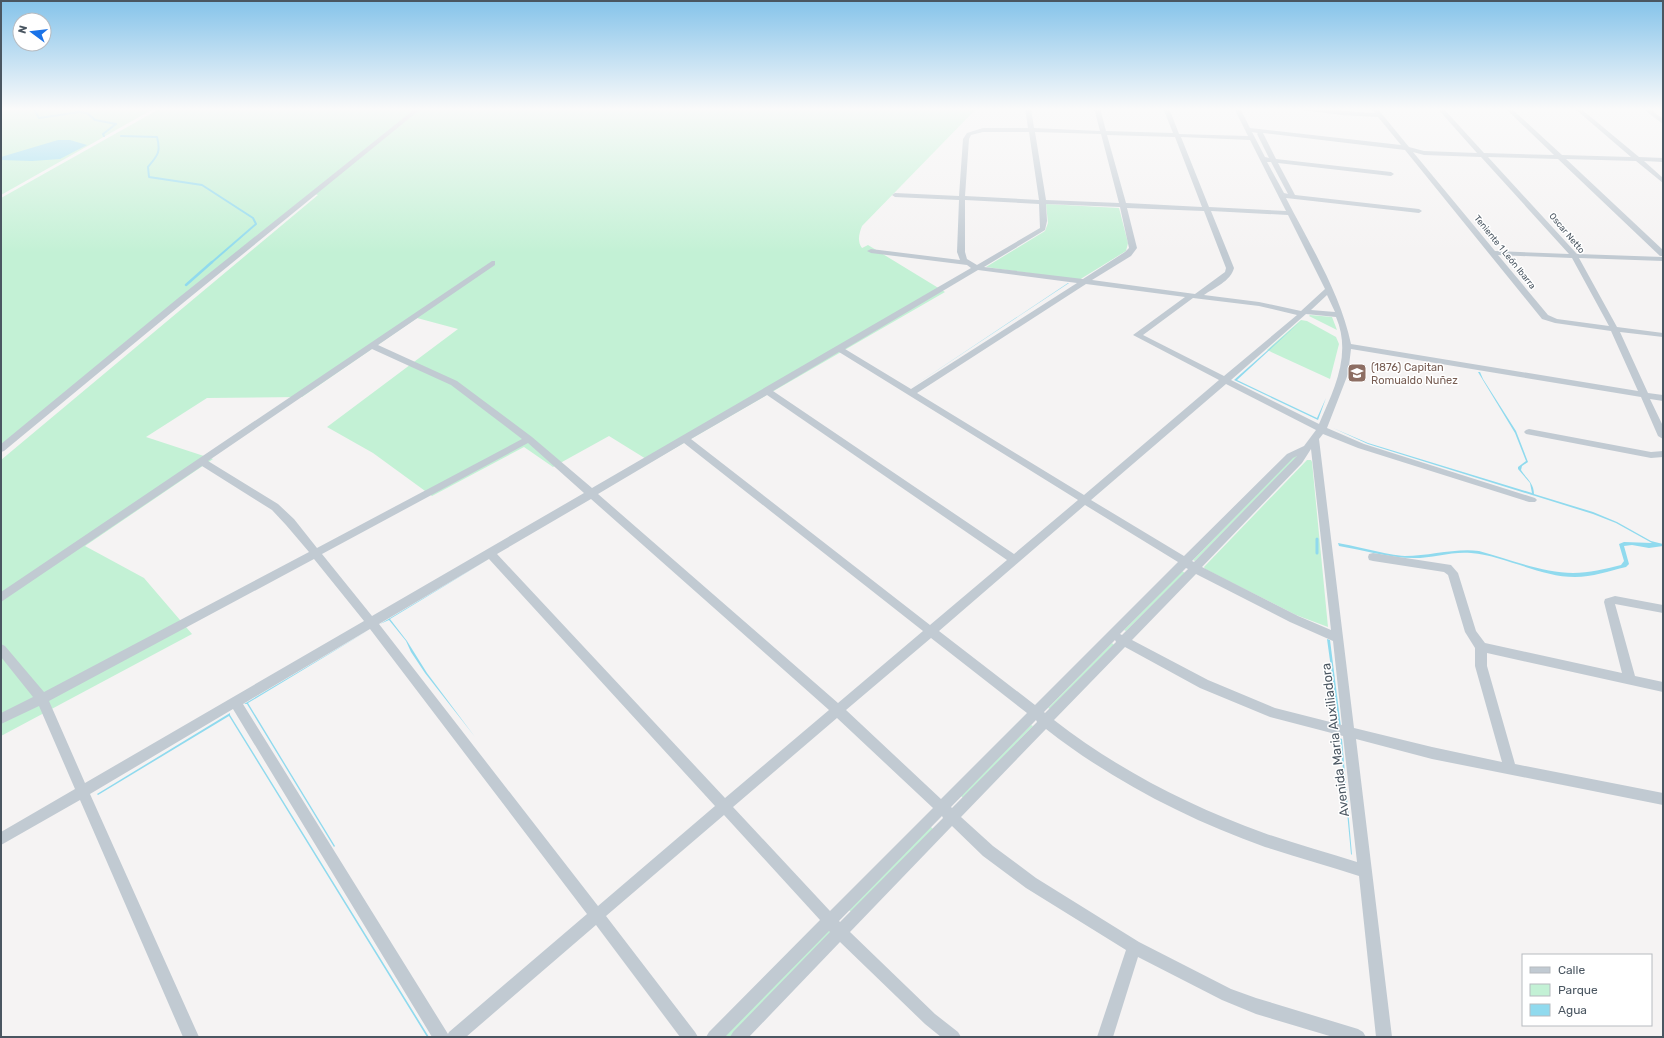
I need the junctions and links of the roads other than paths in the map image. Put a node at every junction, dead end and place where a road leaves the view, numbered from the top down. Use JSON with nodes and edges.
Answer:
{"nodes":[{"id":1,"x":359,"y":156,"type":"edge"},
{"id":2,"x":965,"y":156,"type":"edge"},
{"id":3,"x":1035,"y":156,"type":"edge"},
{"id":4,"x":1110,"y":156,"type":"edge"},
{"id":5,"x":1186,"y":156,"type":"edge"},
{"id":6,"x":1270,"y":156,"type":"edge"},
{"id":7,"x":1413,"y":156,"type":"edge"},
{"id":8,"x":1485,"y":156,"type":"edge"},
{"id":9,"x":1560,"y":156,"type":"edge"},
{"id":10,"x":1571,"y":156,"type":"edge"},
{"id":11,"x":1634,"y":156,"type":"edge"},
{"id":12,"x":1262,"y":159,"type":"joint"},
{"id":13,"x":1637,"y":159,"type":"junction"},
{"id":14,"x":1272,"y":160,"type":"junction"},
{"id":15,"x":1663,"y":160,"type":"edge"},
{"id":16,"x":1391,"y":174,"type":"dead end"},
{"id":17,"x":1663,"y":181,"type":"edge"},
{"id":18,"x":894,"y":195,"type":"dead end"},
{"id":19,"x":1281,"y":195,"type":"junction"},
{"id":20,"x":1292,"y":196,"type":"junction"},
{"id":21,"x":962,"y":198,"type":"junction"},
{"id":22,"x":1042,"y":202,"type":"junction"},
{"id":23,"x":1123,"y":205,"type":"junction"},
{"id":24,"x":1207,"y":209,"type":"junction"},
{"id":25,"x":1419,"y":212,"type":"dead end"},
{"id":26,"x":1290,"y":213,"type":"junction"},
{"id":27,"x":871,"y":251,"type":"dead end"},
{"id":28,"x":1492,"y":253,"type":"junction"},
{"id":29,"x":1663,"y":254,"type":"edge"},
{"id":30,"x":1574,"y":255,"type":"junction"},
{"id":31,"x":1663,"y":259,"type":"edge"},
{"id":32,"x":492,"y":263,"type":"dead end"},
{"id":33,"x":972,"y":266,"type":"junction"},
{"id":34,"x":1084,"y":282,"type":"junction"},
{"id":35,"x":1329,"y":289,"type":"junction"},
{"id":36,"x":1194,"y":296,"type":"junction"},
{"id":37,"x":1303,"y":313,"type":"junction"},
{"id":38,"x":1339,"y":315,"type":"junction"},
{"id":39,"x":1614,"y":328,"type":"junction"},
{"id":40,"x":1663,"y":335,"type":"edge"},
{"id":41,"x":371,"y":345,"type":"junction"},
{"id":42,"x":1347,"y":346,"type":"junction"},
{"id":43,"x":839,"y":349,"type":"junction"},
{"id":44,"x":1226,"y":379,"type":"junction"},
{"id":45,"x":767,"y":391,"type":"junction"},
{"id":46,"x":911,"y":393,"type":"junction"},
{"id":47,"x":1645,"y":395,"type":"junction"},
{"id":48,"x":1663,"y":398,"type":"edge"},
{"id":49,"x":1530,"y":432,"type":"dead end"},
{"id":50,"x":1663,"y":436,"type":"edge"},
{"id":51,"x":529,"y":439,"type":"junction"},
{"id":52,"x":685,"y":439,"type":"junction"},
{"id":53,"x":1315,"y":439,"type":"junction"},
{"id":54,"x":1,"y":449,"type":"edge"},
{"id":55,"x":1663,"y":454,"type":"edge"},
{"id":56,"x":201,"y":461,"type":"junction"},
{"id":57,"x":591,"y":493,"type":"junction"},
{"id":58,"x":1084,"y":500,"type":"junction"},
{"id":59,"x":1532,"y":500,"type":"dead end"},
{"id":60,"x":490,"y":553,"type":"junction"},
{"id":61,"x":316,"y":554,"type":"junction"},
{"id":62,"x":1373,"y":557,"type":"dead end"},
{"id":63,"x":1014,"y":560,"type":"junction"},
{"id":64,"x":1190,"y":565,"type":"junction"},
{"id":65,"x":1,"y":598,"type":"edge"},
{"id":66,"x":1663,"y":609,"type":"edge"},
{"id":67,"x":371,"y":622,"type":"junction"},
{"id":68,"x":930,"y":631,"type":"junction"},
{"id":69,"x":1113,"y":635,"type":"junction"},
{"id":70,"x":1338,"y":638,"type":"junction"},
{"id":71,"x":1124,"y":641,"type":"junction"},
{"id":72,"x":1481,"y":647,"type":"junction"},
{"id":73,"x":1,"y":649,"type":"edge"},
{"id":74,"x":1630,"y":680,"type":"junction"},
{"id":75,"x":1663,"y":687,"type":"edge"},
{"id":76,"x":42,"y":699,"type":"junction"},
{"id":77,"x":235,"y":702,"type":"junction"},
{"id":78,"x":837,"y":710,"type":"junction"},
{"id":79,"x":1035,"y":713,"type":"junction"},
{"id":80,"x":1,"y":719,"type":"edge"},
{"id":81,"x":1046,"y":721,"type":"junction"},
{"id":82,"x":1349,"y":733,"type":"junction"},
{"id":83,"x":1510,"y":769,"type":"junction"},
{"id":84,"x":82,"y":791,"type":"junction"},
{"id":85,"x":1663,"y":799,"type":"edge"},
{"id":86,"x":724,"y":806,"type":"junction"},
{"id":87,"x":942,"y":808,"type":"junction"},
{"id":88,"x":952,"y":818,"type":"junction"},
{"id":89,"x":1,"y":839,"type":"edge"},
{"id":90,"x":1365,"y":871,"type":"junction"},
{"id":91,"x":597,"y":915,"type":"junction"},
{"id":92,"x":830,"y":920,"type":"junction"},
{"id":93,"x":840,"y":932,"type":"junction"},
{"id":94,"x":1134,"y":946,"type":"junction"},
{"id":95,"x":191,"y":1037,"type":"edge"},
{"id":96,"x":441,"y":1037,"type":"edge"},
{"id":97,"x":454,"y":1037,"type":"edge"},
{"id":98,"x":690,"y":1037,"type":"edge"},
{"id":99,"x":714,"y":1037,"type":"edge"},
{"id":100,"x":738,"y":1037,"type":"edge"},
{"id":101,"x":953,"y":1037,"type":"edge"},
{"id":102,"x":1105,"y":1037,"type":"edge"},
{"id":103,"x":1358,"y":1037,"type":"edge"},
{"id":104,"x":1384,"y":1037,"type":"edge"}],
"edges":[{"from":1,"to":54,"type":"street"},
{"from":2,"to":21,"type":"street"},
{"from":3,"to":22,"type":"street"},
{"from":4,"to":23,"type":"street"},
{"from":5,"to":24,"type":"street"},
{"from":6,"to":14,"type":"street"},
{"from":7,"to":28,"type":"street","name":"Teniente 1 León Ibarra"},
{"from":8,"to":30,"type":"street","name":"Oscar Netto"},
{"from":9,"to":29,"type":"street"},
{"from":10,"to":13,"type":"street"},
{"from":11,"to":13,"type":"street"},
{"from":12,"to":14,"type":"street"},
{"from":12,"to":19,"type":"street"},
{"from":13,"to":15,"type":"street"},
{"from":13,"to":17,"type":"street"},
{"from":14,"to":16,"type":"street"},
{"from":14,"to":20,"type":"street"},
{"from":18,"to":21,"type":"street"},
{"from":19,"to":20,"type":"street"},
{"from":19,"to":26,"type":"street"},
{"from":20,"to":25,"type":"street"},
{"from":21,"to":22,"type":"street"},
{"from":21,"to":33,"type":"street"},
{"from":22,"to":23,"type":"street"},
{"from":22,"to":33,"type":"street"},
{"from":23,"to":24,"type":"street"},
{"from":23,"to":34,"type":"street"},
{"from":24,"to":26,"type":"street"},
{"from":24,"to":36,"type":"street"},
{"from":26,"to":35,"type":"street"},
{"from":27,"to":33,"type":"street"},
{"from":28,"to":30,"type":"street"},
{"from":28,"to":39,"type":"street","name":"Teniente 1 León Ibarra"},
{"from":30,"to":31,"type":"street"},
{"from":30,"to":39,"type":"street","name":"Oscar Netto"},
{"from":32,"to":41,"type":"street"},
{"from":33,"to":34,"type":"street"},
{"from":33,"to":43,"type":"street"},
{"from":34,"to":36,"type":"street"},
{"from":34,"to":46,"type":"street"},
{"from":35,"to":37,"type":"street"},
{"from":35,"to":38,"type":"street"},
{"from":36,"to":37,"type":"street"},
{"from":36,"to":44,"type":"street"},
{"from":37,"to":38,"type":"street"},
{"from":37,"to":44,"type":"street"},
{"from":38,"to":42,"type":"street"},
{"from":39,"to":40,"type":"street","name":"Teniente 1 León Ibarra"},
{"from":39,"to":47,"type":"street","name":"Oscar Netto"},
{"from":41,"to":51,"type":"street"},
{"from":41,"to":56,"type":"street"},
{"from":42,"to":47,"type":"street"},
{"from":42,"to":53,"type":"street"},
{"from":43,"to":45,"type":"street"},
{"from":43,"to":46,"type":"street"},
{"from":44,"to":53,"type":"street"},
{"from":44,"to":58,"type":"street"},
{"from":45,"to":52,"type":"street"},
{"from":45,"to":63,"type":"street"},
{"from":46,"to":58,"type":"street"},
{"from":47,"to":48,"type":"street"},
{"from":47,"to":50,"type":"street","name":"Oscar Netto"},
{"from":49,"to":55,"type":"street"},
{"from":51,"to":57,"type":"street"},
{"from":51,"to":61,"type":"street"},
{"from":52,"to":57,"type":"street"},
{"from":52,"to":68,"type":"street"},
{"from":53,"to":59,"type":"street"},
{"from":53,"to":64,"type":"street"},
{"from":53,"to":70,"type":"street","name":"Avenida Maria Auxiliadora"},
{"from":56,"to":61,"type":"street"},
{"from":56,"to":65,"type":"street"},
{"from":57,"to":60,"type":"street"},
{"from":57,"to":78,"type":"street"},
{"from":58,"to":63,"type":"street"},
{"from":58,"to":64,"type":"street"},
{"from":60,"to":67,"type":"street"},
{"from":60,"to":86,"type":"street"},
{"from":61,"to":67,"type":"street"},
{"from":61,"to":76,"type":"street"},
{"from":62,"to":72,"type":"street"},
{"from":63,"to":68,"type":"street"},
{"from":64,"to":69,"type":"street"},
{"from":64,"to":70,"type":"street"},
{"from":64,"to":71,"type":"street"},
{"from":66,"to":74,"type":"street"},
{"from":67,"to":77,"type":"street"},
{"from":67,"to":91,"type":"street"},
{"from":68,"to":78,"type":"street"},
{"from":68,"to":79,"type":"street"},
{"from":69,"to":71,"type":"street"},
{"from":69,"to":79,"type":"street"},
{"from":70,"to":82,"type":"street","name":"Avenida Maria Auxiliadora"},
{"from":71,"to":81,"type":"street"},
{"from":71,"to":82,"type":"street"},
{"from":72,"to":74,"type":"street"},
{"from":72,"to":83,"type":"street"},
{"from":73,"to":76,"type":"street"},
{"from":74,"to":75,"type":"street"},
{"from":76,"to":80,"type":"street"},
{"from":76,"to":84,"type":"street"},
{"from":77,"to":84,"type":"street"},
{"from":77,"to":96,"type":"street"},
{"from":78,"to":86,"type":"street"},
{"from":78,"to":87,"type":"street"},
{"from":79,"to":81,"type":"street"},
{"from":79,"to":87,"type":"street"},
{"from":81,"to":88,"type":"street"},
{"from":81,"to":90,"type":"street"},
{"from":82,"to":83,"type":"street"},
{"from":82,"to":90,"type":"street","name":"Avenida Maria Auxiliadora"},
{"from":83,"to":85,"type":"street"},
{"from":84,"to":89,"type":"street"},
{"from":84,"to":95,"type":"street"},
{"from":86,"to":91,"type":"street"},
{"from":86,"to":92,"type":"street"},
{"from":87,"to":88,"type":"street"},
{"from":87,"to":92,"type":"street"},
{"from":88,"to":93,"type":"street"},
{"from":88,"to":94,"type":"street"},
{"from":90,"to":104,"type":"street","name":"Avenida Maria Auxiliadora"},
{"from":91,"to":97,"type":"street"},
{"from":91,"to":98,"type":"street"},
{"from":92,"to":93,"type":"street"},
{"from":92,"to":99,"type":"street"},
{"from":93,"to":100,"type":"street"},
{"from":93,"to":101,"type":"street"},
{"from":94,"to":102,"type":"street"},
{"from":94,"to":103,"type":"street"}]}
